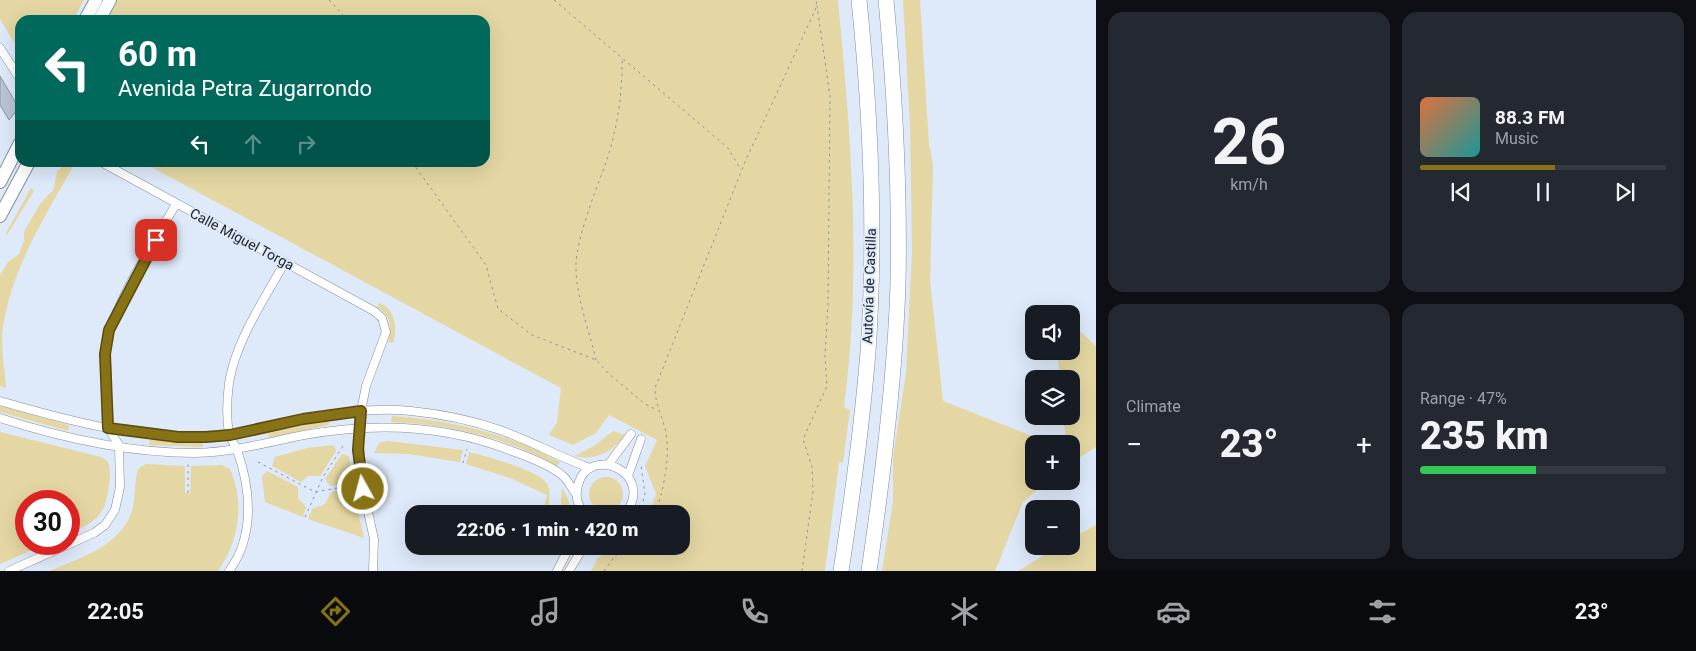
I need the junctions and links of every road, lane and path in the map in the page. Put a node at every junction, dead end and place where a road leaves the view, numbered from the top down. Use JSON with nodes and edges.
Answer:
{"nodes":[{"id":1,"x":96,"y":0,"type":"edge"},
{"id":2,"x":110,"y":0,"type":"edge"},
{"id":3,"x":328,"y":0,"type":"edge"},
{"id":4,"x":554,"y":0,"type":"edge"},
{"id":5,"x":816,"y":0,"type":"edge"},
{"id":6,"x":859,"y":0,"type":"edge"},
{"id":7,"x":886,"y":0,"type":"edge"},
{"id":8,"x":817,"y":6,"type":"junction"},
{"id":9,"x":88,"y":15,"type":"edge"},
{"id":10,"x":102,"y":15,"type":"edge"},
{"id":11,"x":343,"y":15,"type":"edge"},
{"id":12,"x":0,"y":48,"type":"edge"},
{"id":13,"x":622,"y":57,"type":"junction"},
{"id":14,"x":15,"y":71,"type":"edge"},
{"id":15,"x":15,"y":153,"type":"edge"},
{"id":16,"x":26,"y":167,"type":"edge"},
{"id":17,"x":110,"y":167,"type":"edge"},
{"id":18,"x":416,"y":167,"type":"edge"},
{"id":19,"x":742,"y":170,"type":"junction"},
{"id":20,"x":0,"y":182,"type":"edge"},
{"id":21,"x":176,"y":204,"type":"junction"},
{"id":22,"x":0,"y":216,"type":"edge"},
{"id":23,"x":285,"y":262,"type":"junction"},
{"id":24,"x":596,"y":360,"type":"junction"},
{"id":25,"x":0,"y":401,"type":"edge"},
{"id":26,"x":658,"y":410,"type":"junction"},
{"id":27,"x":361,"y":411,"type":"junction"},
{"id":28,"x":0,"y":418,"type":"edge"},
{"id":29,"x":358,"y":426,"type":"junction"},
{"id":30,"x":108,"y":428,"type":"junction"},
{"id":31,"x":631,"y":434,"type":"dead end"},
{"id":32,"x":230,"y":435,"type":"junction"},
{"id":33,"x":642,"y":439,"type":"dead end"},
{"id":34,"x":345,"y":444,"type":"dead end"},
{"id":35,"x":119,"y":445,"type":"junction"},
{"id":36,"x":467,"y":449,"type":"dead end"},
{"id":37,"x":237,"y":450,"type":"junction"},
{"id":38,"x":258,"y":462,"type":"dead end"},
{"id":39,"x":463,"y":463,"type":"dead end"},
{"id":40,"x":641,"y":463,"type":"dead end"},
{"id":41,"x":188,"y":464,"type":"dead end"},
{"id":42,"x":608,"y":465,"type":"junction"},
{"id":43,"x":590,"y":468,"type":"junction"},
{"id":44,"x":628,"y":476,"type":"junction"},
{"id":45,"x":354,"y":485,"type":"dead end"},
{"id":46,"x":315,"y":492,"type":"junction"},
{"id":47,"x":188,"y":493,"type":"dead end"},
{"id":48,"x":576,"y":494,"type":"junction"},
{"id":49,"x":579,"y":505,"type":"edge"},
{"id":50,"x":632,"y":505,"type":"edge"},
{"id":51,"x":642,"y":505,"type":"edge"},
{"id":52,"x":659,"y":505,"type":"edge"},
{"id":53,"x":305,"y":517,"type":"dead end"},
{"id":54,"x":565,"y":555,"type":"edge"},
{"id":55,"x":579,"y":555,"type":"edge"},
{"id":56,"x":616,"y":555,"type":"edge"},
{"id":57,"x":9,"y":571,"type":"edge"},
{"id":58,"x":229,"y":571,"type":"edge"},
{"id":59,"x":373,"y":571,"type":"edge"},
{"id":60,"x":557,"y":571,"type":"edge"},
{"id":61,"x":569,"y":571,"type":"edge"},
{"id":62,"x":604,"y":571,"type":"edge"},
{"id":63,"x":802,"y":571,"type":"edge"},
{"id":64,"x":841,"y":571,"type":"edge"},
{"id":65,"x":869,"y":571,"type":"edge"}],
"edges":[{"from":1,"to":9,"type":"main road"},
{"from":2,"to":10,"type":"main road"},
{"from":3,"to":11,"type":"path"},
{"from":4,"to":13,"type":"path"},
{"from":5,"to":8,"type":"path"},
{"from":6,"to":64,"type":"highway","name":"Autovía de Castilla"},
{"from":7,"to":65,"type":"highway","name":"Autovía de Castilla"},
{"from":8,"to":19,"type":"path"},
{"from":8,"to":63,"type":"path"},
{"from":12,"to":14,"type":"street"},
{"from":13,"to":19,"type":"path"},
{"from":13,"to":24,"type":"path"},
{"from":15,"to":20,"type":"main road"},
{"from":16,"to":22,"type":"main road"},
{"from":17,"to":21,"type":"street","name":"Calle Miguel Torga"},
{"from":18,"to":24,"type":"path"},
{"from":19,"to":26,"type":"path"},
{"from":21,"to":23,"type":"street","name":"Calle Miguel Torga"},
{"from":21,"to":30,"type":"street"},
{"from":23,"to":27,"type":"street","name":"Calle Miguel Torga"},
{"from":23,"to":32,"type":"street"},
{"from":24,"to":26,"type":"path"},
{"from":25,"to":30,"type":"street"},
{"from":26,"to":52,"type":"path"},
{"from":27,"to":29,"type":"street"},
{"from":27,"to":32,"type":"street"},
{"from":27,"to":43,"type":"street"},
{"from":28,"to":35,"type":"street"},
{"from":29,"to":37,"type":"street"},
{"from":29,"to":48,"type":"street"},
{"from":29,"to":59,"type":"street"},
{"from":30,"to":32,"type":"street"},
{"from":30,"to":35,"type":"street"},
{"from":31,"to":42,"type":"street"},
{"from":32,"to":37,"type":"street"},
{"from":33,"to":44,"type":"street"},
{"from":34,"to":46,"type":"path"},
{"from":35,"to":37,"type":"street"},
{"from":35,"to":57,"type":"street"},
{"from":36,"to":39,"type":"path"},
{"from":37,"to":58,"type":"street"},
{"from":38,"to":46,"type":"path"},
{"from":40,"to":51,"type":"path"},
{"from":41,"to":47,"type":"path"},
{"from":42,"to":43,"type":"street"},
{"from":42,"to":44,"type":"street"},
{"from":43,"to":48,"type":"street"},
{"from":44,"to":50,"type":"street"},
{"from":45,"to":46,"type":"path"},
{"from":46,"to":53,"type":"path"},
{"from":48,"to":49,"type":"street"},
{"from":54,"to":60,"type":"street"},
{"from":55,"to":61,"type":"street"},
{"from":56,"to":62,"type":"path"}]}
